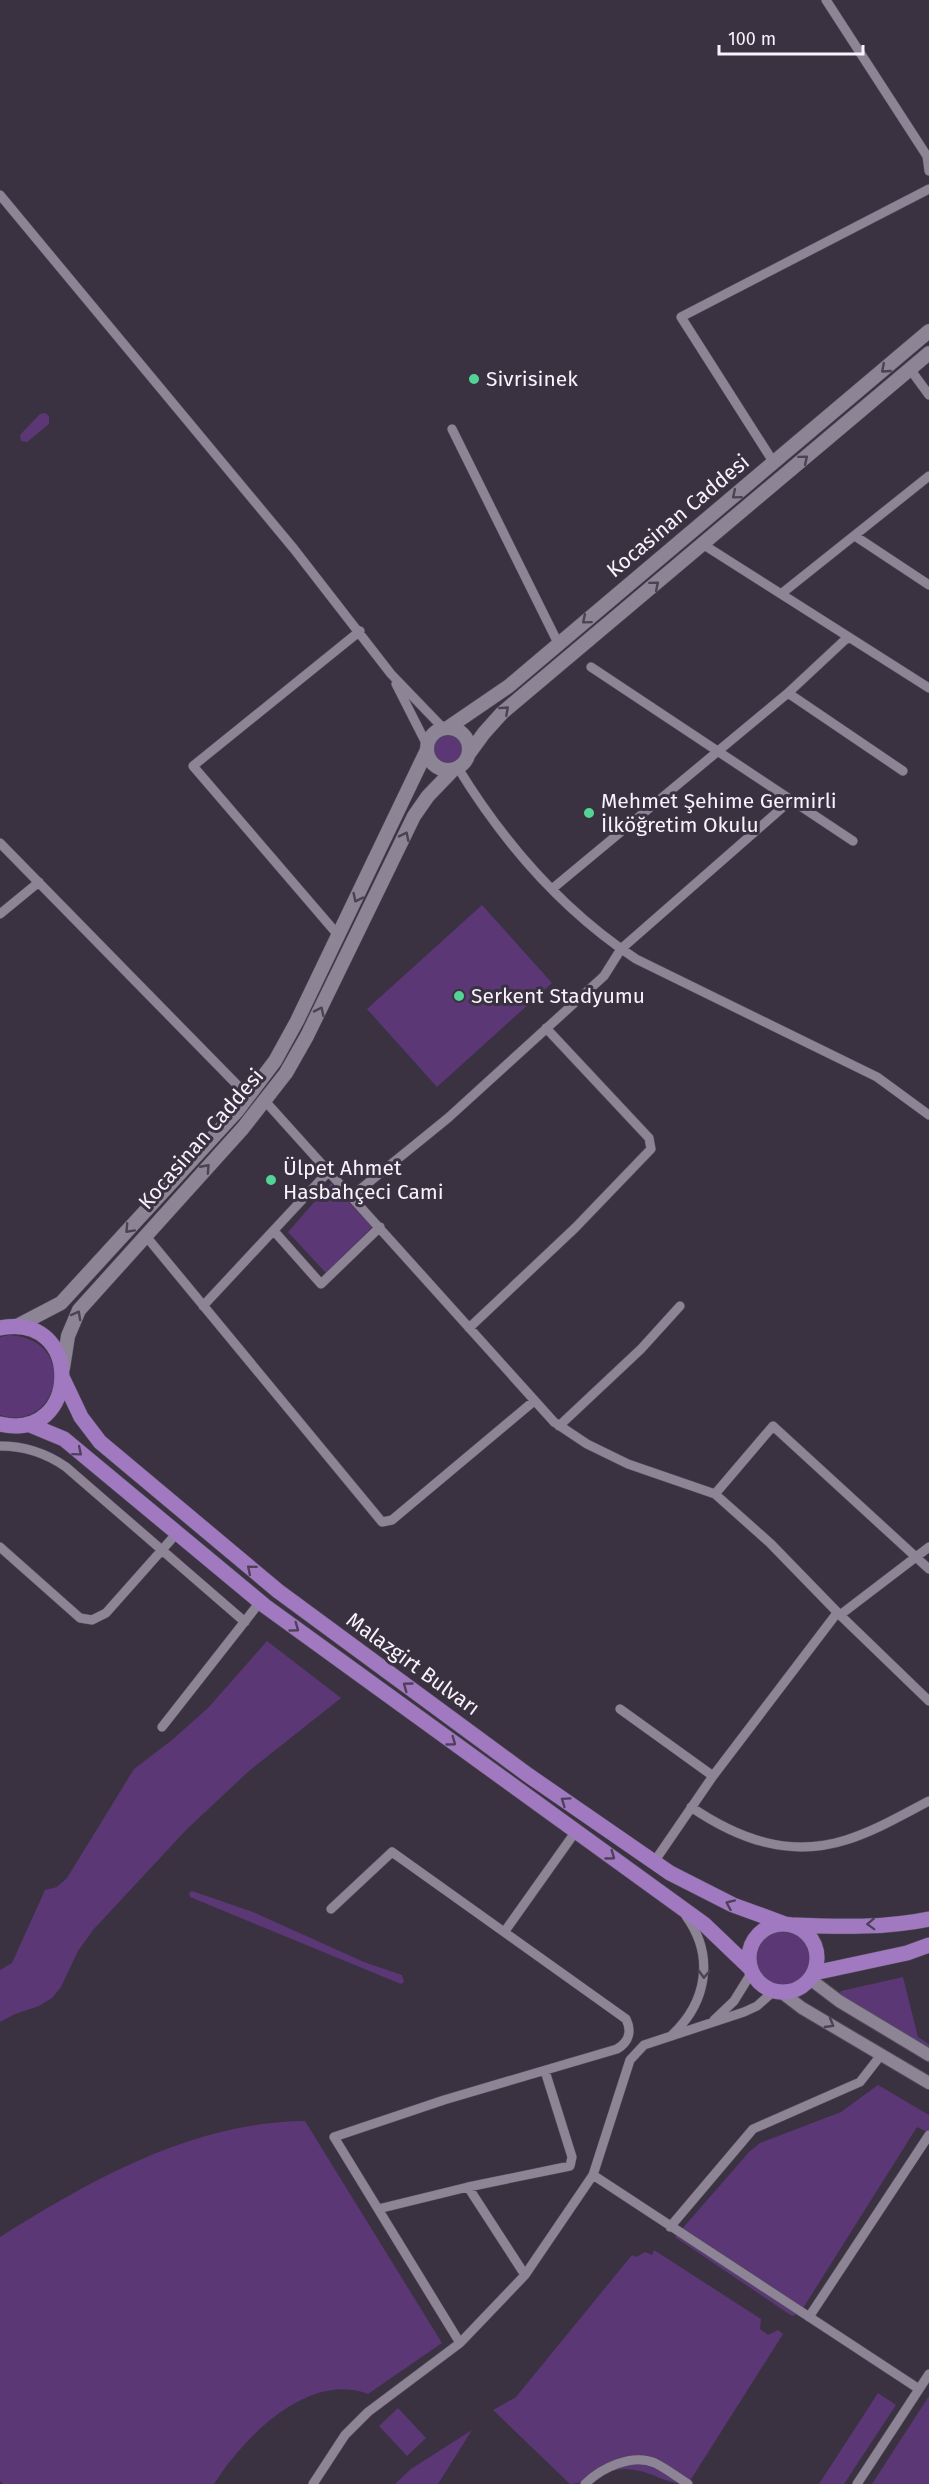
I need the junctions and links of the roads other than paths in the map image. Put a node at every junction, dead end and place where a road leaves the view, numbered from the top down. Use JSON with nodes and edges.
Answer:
{"nodes":[{"id":1,"x":826,"y":0,"type":"edge"},
{"id":2,"x":929,"y":171,"type":"edge"},
{"id":3,"x":929,"y":189,"type":"edge"},
{"id":4,"x":0,"y":195,"type":"edge"},
{"id":5,"x":929,"y":331,"type":"edge"},
{"id":6,"x":929,"y":353,"type":"edge"},
{"id":7,"x":910,"y":369,"type":"junction"},
{"id":8,"x":929,"y":395,"type":"edge"},
{"id":9,"x":452,"y":429,"type":"dead end"},
{"id":10,"x":774,"y":463,"type":"junction"},
{"id":11,"x":929,"y":476,"type":"edge"},
{"id":12,"x":855,"y":536,"type":"junction"},
{"id":13,"x":704,"y":544,"type":"junction"},
{"id":14,"x":929,"y":585,"type":"edge"},
{"id":15,"x":781,"y":594,"type":"junction"},
{"id":16,"x":360,"y":631,"type":"junction"},
{"id":17,"x":848,"y":637,"type":"junction"},
{"id":18,"x":558,"y":643,"type":"junction"},
{"id":19,"x":591,"y":667,"type":"dead end"},
{"id":20,"x":391,"y":674,"type":"junction"},
{"id":21,"x":929,"y":687,"type":"edge"},
{"id":22,"x":788,"y":693,"type":"junction"},
{"id":23,"x":446,"y":728,"type":"junction"},
{"id":24,"x":427,"y":748,"type":"junction"},
{"id":25,"x":718,"y":751,"type":"junction"},
{"id":26,"x":468,"y":755,"type":"junction"},
{"id":27,"x":455,"y":769,"type":"junction"},
{"id":28,"x":903,"y":771,"type":"dead end"},
{"id":29,"x":791,"y":800,"type":"junction"},
{"id":30,"x":853,"y":841,"type":"dead end"},
{"id":31,"x":0,"y":843,"type":"edge"},
{"id":32,"x":39,"y":882,"type":"junction"},
{"id":33,"x":552,"y":890,"type":"junction"},
{"id":34,"x":0,"y":914,"type":"edge"},
{"id":35,"x":338,"y":936,"type":"junction"},
{"id":36,"x":621,"y":949,"type":"junction"},
{"id":37,"x":546,"y":1028,"type":"junction"},
{"id":38,"x":249,"y":1096,"type":"junction"},
{"id":39,"x":266,"y":1101,"type":"junction"},
{"id":40,"x":929,"y":1115,"type":"edge"},
{"id":41,"x":329,"y":1172,"type":"junction"},
{"id":42,"x":352,"y":1196,"type":"junction"},
{"id":43,"x":380,"y":1227,"type":"junction"},
{"id":44,"x":274,"y":1231,"type":"junction"},
{"id":45,"x":145,"y":1235,"type":"junction"},
{"id":46,"x":203,"y":1306,"type":"junction"},
{"id":47,"x":680,"y":1306,"type":"dead end"},
{"id":48,"x":6,"y":1326,"type":"edge"},
{"id":49,"x":469,"y":1328,"type":"junction"},
{"id":50,"x":63,"y":1375,"type":"junction"},
{"id":51,"x":534,"y":1401,"type":"junction"},
{"id":52,"x":28,"y":1424,"type":"junction"},
{"id":53,"x":4,"y":1426,"type":"edge"},
{"id":54,"x":559,"y":1426,"type":"junction"},
{"id":55,"x":0,"y":1446,"type":"edge"},
{"id":56,"x":715,"y":1494,"type":"junction"},
{"id":57,"x":177,"y":1533,"type":"junction"},
{"id":58,"x":0,"y":1547,"type":"edge"},
{"id":59,"x":929,"y":1547,"type":"edge"},
{"id":60,"x":162,"y":1550,"type":"junction"},
{"id":61,"x":916,"y":1556,"type":"junction"},
{"id":62,"x":929,"y":1569,"type":"edge"},
{"id":63,"x":260,"y":1602,"type":"junction"},
{"id":64,"x":838,"y":1614,"type":"junction"},
{"id":65,"x":245,"y":1622,"type":"junction"},
{"id":66,"x":929,"y":1701,"type":"edge"},
{"id":67,"x":620,"y":1709,"type":"dead end"},
{"id":68,"x":162,"y":1728,"type":"dead end"},
{"id":69,"x":713,"y":1776,"type":"junction"},
{"id":70,"x":929,"y":1801,"type":"edge"},
{"id":71,"x":692,"y":1807,"type":"junction"},
{"id":72,"x":576,"y":1831,"type":"junction"},
{"id":73,"x":654,"y":1862,"type":"junction"},
{"id":74,"x":675,"y":1902,"type":"junction"},
{"id":75,"x":331,"y":1909,"type":"dead end"},
{"id":76,"x":929,"y":1919,"type":"edge"},
{"id":77,"x":788,"y":1924,"type":"junction"},
{"id":78,"x":505,"y":1931,"type":"junction"},
{"id":79,"x":929,"y":1945,"type":"edge"},
{"id":80,"x":751,"y":1971,"type":"junction"},
{"id":81,"x":812,"y":1976,"type":"junction"},
{"id":82,"x":778,"y":1991,"type":"junction"},
{"id":83,"x":709,"y":2023,"type":"junction"},
{"id":84,"x":669,"y":2037,"type":"junction"},
{"id":85,"x":627,"y":2040,"type":"junction"},
{"id":86,"x":638,"y":2051,"type":"junction"},
{"id":87,"x":882,"y":2055,"type":"junction"},
{"id":88,"x":929,"y":2055,"type":"edge"},
{"id":89,"x":545,"y":2071,"type":"junction"},
{"id":90,"x":929,"y":2083,"type":"edge"},
{"id":91,"x":929,"y":2135,"type":"edge"},
{"id":92,"x":593,"y":2175,"type":"junction"},
{"id":93,"x":468,"y":2187,"type":"junction"},
{"id":94,"x":378,"y":2209,"type":"junction"},
{"id":95,"x":670,"y":2227,"type":"junction"},
{"id":96,"x":525,"y":2274,"type":"junction"},
{"id":97,"x":809,"y":2318,"type":"junction"},
{"id":98,"x":459,"y":2343,"type":"junction"},
{"id":99,"x":929,"y":2374,"type":"edge"},
{"id":100,"x":919,"y":2389,"type":"junction"},
{"id":101,"x":313,"y":2484,"type":"edge"},
{"id":102,"x":585,"y":2484,"type":"edge"},
{"id":103,"x":688,"y":2484,"type":"edge"},
{"id":104,"x":857,"y":2484,"type":"edge"}],
"edges":[{"from":1,"to":2,"type":"street"},
{"from":3,"to":10,"type":"street"},
{"from":4,"to":16,"type":"street"},
{"from":5,"to":10,"type":"main road","name":"Kocasinan Caddesi","one_way":true},
{"from":6,"to":7,"type":"main road","name":"Kocasinan Caddesi"},
{"from":7,"to":8,"type":"street"},
{"from":13,"to":7,"type":"main road","name":"Kocasinan Caddesi","one_way":true},
{"from":9,"to":18,"type":"street"},
{"from":10,"to":18,"type":"main road","name":"Kocasinan Caddesi","one_way":true},
{"from":11,"to":12,"type":"street"},
{"from":12,"to":14,"type":"street"},
{"from":12,"to":15,"type":"street"},
{"from":13,"to":15,"type":"street"},
{"from":26,"to":13,"type":"main road","name":"Kocasinan Caddesi","one_way":true},
{"from":15,"to":17,"type":"street"},
{"from":16,"to":20,"type":"street"},
{"from":16,"to":35,"type":"street"},
{"from":17,"to":21,"type":"street"},
{"from":17,"to":22,"type":"street"},
{"from":18,"to":23,"type":"main road","name":"Kocasinan Caddesi"},
{"from":19,"to":25,"type":"street"},
{"from":20,"to":23,"type":"street"},
{"from":20,"to":24,"type":"street"},
{"from":22,"to":25,"type":"street"},
{"from":22,"to":28,"type":"street"},
{"from":23,"to":24,"type":"main road"},
{"from":23,"to":26,"type":"main road"},
{"from":24,"to":27,"type":"main road"},
{"from":24,"to":35,"type":"main road","name":"Kocasinan Caddesi","one_way":true},
{"from":25,"to":29,"type":"street"},
{"from":25,"to":33,"type":"street"},
{"from":26,"to":27,"type":"main road"},
{"from":27,"to":33,"type":"street"},
{"from":39,"to":27,"type":"main road","name":"Kocasinan Caddesi","one_way":true},
{"from":29,"to":30,"type":"street"},
{"from":29,"to":36,"type":"street"},
{"from":31,"to":32,"type":"street"},
{"from":32,"to":34,"type":"street"},
{"from":32,"to":38,"type":"street"},
{"from":33,"to":36,"type":"street"},
{"from":35,"to":38,"type":"main road","name":"Kocasinan Caddesi"},
{"from":36,"to":37,"type":"street"},
{"from":36,"to":40,"type":"street"},
{"from":37,"to":42,"type":"street"},
{"from":37,"to":49,"type":"street"},
{"from":38,"to":48,"type":"main road","name":"Kocasinan Caddesi","one_way":true},
{"from":39,"to":41,"type":"street"},
{"from":45,"to":39,"type":"main road","name":"Kocasinan Caddesi","one_way":true},
{"from":41,"to":42,"type":"street"},
{"from":41,"to":44,"type":"street"},
{"from":42,"to":43,"type":"street"},
{"from":43,"to":44,"type":"street"},
{"from":43,"to":49,"type":"street"},
{"from":44,"to":46,"type":"street"},
{"from":45,"to":46,"type":"street"},
{"from":50,"to":45,"type":"main road","name":"Kocasinan Caddesi","one_way":true},
{"from":46,"to":51,"type":"street"},
{"from":47,"to":54,"type":"street"},
{"from":48,"to":50,"type":"highway","name":"Malazgirt Bulvarı"},
{"from":49,"to":51,"type":"street"},
{"from":50,"to":52,"type":"highway"},
{"from":73,"to":50,"type":"highway","name":"Malazgirt Bulvarı","one_way":true},
{"from":51,"to":54,"type":"street"},
{"from":52,"to":53,"type":"highway"},
{"from":52,"to":57,"type":"highway","name":"Malazgirt Bulvarı","one_way":true},
{"from":54,"to":56,"type":"street"},
{"from":55,"to":60,"type":"street"},
{"from":56,"to":61,"type":"street"},
{"from":56,"to":64,"type":"street"},
{"from":57,"to":60,"type":"street"},
{"from":57,"to":63,"type":"highway","name":"Malazgirt Bulvarı"},
{"from":58,"to":60,"type":"street"},
{"from":59,"to":61,"type":"street"},
{"from":60,"to":65,"type":"street"},
{"from":61,"to":62,"type":"street"},
{"from":61,"to":64,"type":"street"},
{"from":63,"to":65,"type":"street"},
{"from":63,"to":72,"type":"highway","name":"Malazgirt Bulvarı","one_way":true},
{"from":64,"to":66,"type":"street"},
{"from":64,"to":69,"type":"street"},
{"from":65,"to":68,"type":"street"},
{"from":67,"to":69,"type":"street"},
{"from":69,"to":71,"type":"street"},
{"from":70,"to":71,"type":"street"},
{"from":71,"to":73,"type":"street"},
{"from":72,"to":74,"type":"highway","name":"Malazgirt Bulvarı","one_way":true},
{"from":72,"to":78,"type":"street"},
{"from":77,"to":73,"type":"highway","name":"Malazgirt Bulvarı","one_way":true},
{"from":74,"to":80,"type":"highway","name":"Malazgirt Bulvarı"},
{"from":74,"to":84,"type":"street","one_way":true},
{"from":75,"to":78,"type":"street"},
{"from":76,"to":77,"type":"highway","one_way":true},
{"from":77,"to":80,"type":"highway"},
{"from":77,"to":81,"type":"highway"},
{"from":78,"to":85,"type":"street"},
{"from":79,"to":81,"type":"highway"},
{"from":80,"to":82,"type":"highway"},
{"from":80,"to":83,"type":"street"},
{"from":81,"to":82,"type":"highway"},
{"from":81,"to":88,"type":"street"},
{"from":82,"to":83,"type":"street"},
{"from":82,"to":87,"type":"street","one_way":true},
{"from":83,"to":84,"type":"street"},
{"from":84,"to":86,"type":"street"},
{"from":85,"to":86,"type":"street"},
{"from":85,"to":89,"type":"street"},
{"from":86,"to":92,"type":"street"},
{"from":87,"to":90,"type":"street"},
{"from":87,"to":95,"type":"street"},
{"from":89,"to":93,"type":"street"},
{"from":89,"to":94,"type":"street"},
{"from":91,"to":97,"type":"street"},
{"from":92,"to":95,"type":"street"},
{"from":92,"to":96,"type":"street"},
{"from":93,"to":94,"type":"street"},
{"from":93,"to":96,"type":"street"},
{"from":94,"to":98,"type":"street"},
{"from":95,"to":97,"type":"street"},
{"from":96,"to":98,"type":"street"},
{"from":97,"to":100,"type":"street"},
{"from":98,"to":101,"type":"street"},
{"from":99,"to":100,"type":"street"},
{"from":100,"to":104,"type":"street"},
{"from":102,"to":103,"type":"street"}]}
